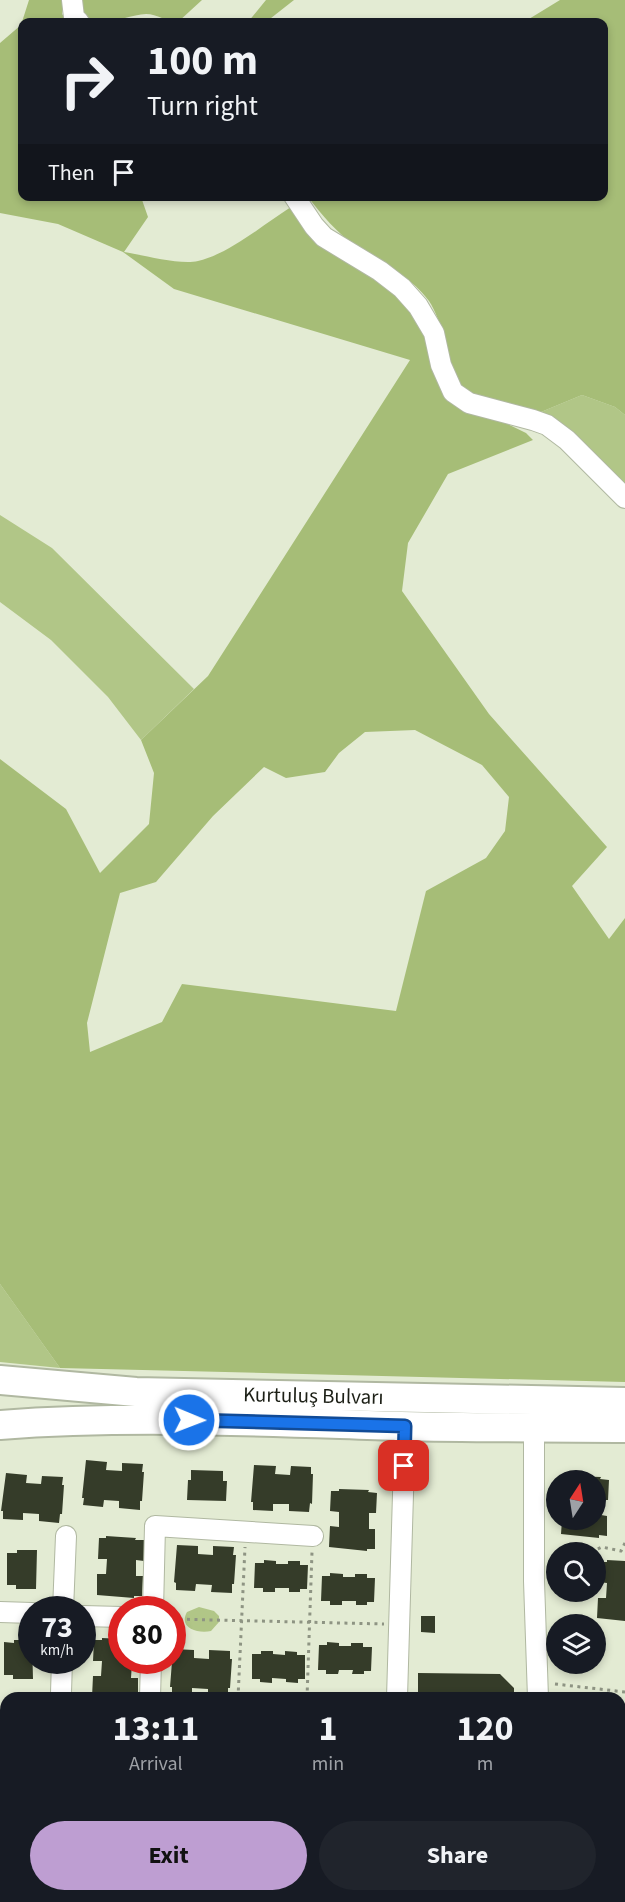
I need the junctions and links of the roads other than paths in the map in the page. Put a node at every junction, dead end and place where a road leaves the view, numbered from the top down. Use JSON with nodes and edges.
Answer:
{"nodes":[{"id":1,"x":72,"y":0,"type":"edge"},
{"id":2,"x":75,"y":18,"type":"edge"},
{"id":3,"x":297,"y":201,"type":"edge"},
{"id":4,"x":625,"y":498,"type":"edge"},
{"id":5,"x":0,"y":1380,"type":"edge"},
{"id":6,"x":625,"y":1401,"type":"edge"},
{"id":7,"x":0,"y":1425,"type":"edge"},
{"id":8,"x":405,"y":1426,"type":"junction"},
{"id":9,"x":534,"y":1427,"type":"junction"},
{"id":10,"x":625,"y":1428,"type":"edge"},
{"id":11,"x":66,"y":1536,"type":"dead end"},
{"id":12,"x":313,"y":1536,"type":"road end"},
{"id":13,"x":64,"y":1596,"type":"edge"},
{"id":14,"x":153,"y":1596,"type":"edge"},
{"id":15,"x":0,"y":1612,"type":"edge"},
{"id":16,"x":18,"y":1613,"type":"edge"},
{"id":17,"x":62,"y":1674,"type":"edge"},
{"id":18,"x":151,"y":1674,"type":"edge"},
{"id":19,"x":538,"y":1690,"type":"edge"},
{"id":20,"x":61,"y":1692,"type":"edge"},
{"id":21,"x":150,"y":1692,"type":"edge"},
{"id":22,"x":397,"y":1692,"type":"edge"}],
"edges":[{"from":1,"to":2,"type":"street"},
{"from":3,"to":4,"type":"street"},
{"from":5,"to":6,"type":"highway","name":"Kurtuluş Bulvarı"},
{"from":7,"to":8,"type":"highway","name":"Kurtuluş Bulvarı"},
{"from":8,"to":9,"type":"highway","name":"Kurtuluş Bulvarı"},
{"from":8,"to":22,"type":"street"},
{"from":9,"to":10,"type":"highway","name":"Kurtuluş Bulvarı"},
{"from":9,"to":19,"type":"street"},
{"from":11,"to":13,"type":"street"},
{"from":12,"to":14,"type":"street"},
{"from":15,"to":16,"type":"street"},
{"from":17,"to":20,"type":"street"},
{"from":18,"to":21,"type":"street"}]}
